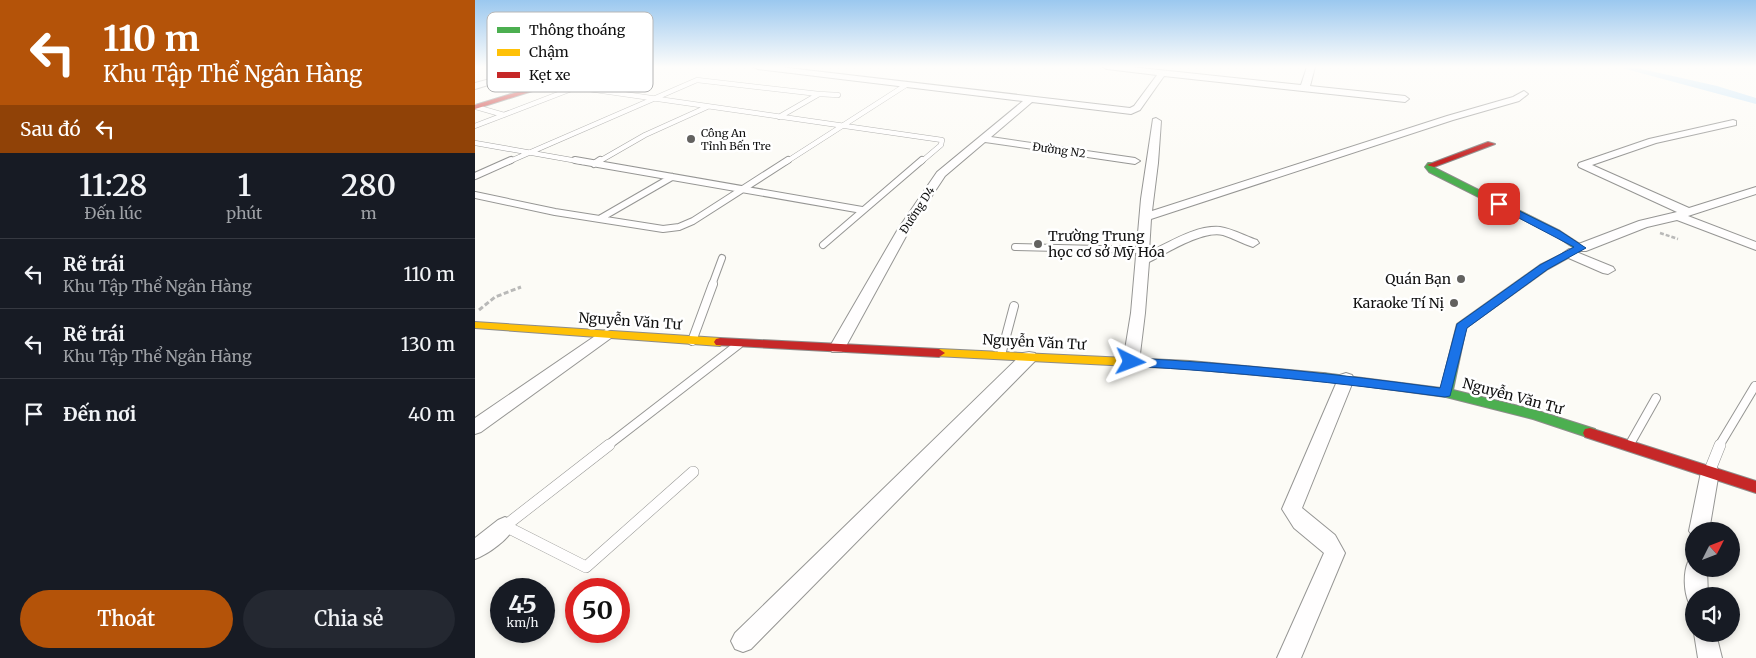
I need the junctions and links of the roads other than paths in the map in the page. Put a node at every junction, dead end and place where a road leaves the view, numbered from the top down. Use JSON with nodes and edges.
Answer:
{"nodes":[{"id":1,"x":496,"y":98,"type":"edge"},
{"id":2,"x":502,"y":98,"type":"edge"},
{"id":3,"x":547,"y":98,"type":"edge"},
{"id":4,"x":641,"y":98,"type":"edge"},
{"id":5,"x":652,"y":98,"type":"edge"},
{"id":6,"x":813,"y":98,"type":"edge"},
{"id":7,"x":886,"y":98,"type":"edge"},
{"id":8,"x":1010,"y":98,"type":"edge"},
{"id":9,"x":1144,"y":98,"type":"edge"},
{"id":10,"x":1394,"y":98,"type":"edge"},
{"id":11,"x":1518,"y":98,"type":"edge"},
{"id":12,"x":649,"y":99,"type":"junction"},
{"id":13,"x":1405,"y":99,"type":"dead end"},
{"id":14,"x":1029,"y":100,"type":"junction"},
{"id":15,"x":475,"y":105,"type":"edge"},
{"id":16,"x":707,"y":107,"type":"junction"},
{"id":17,"x":504,"y":114,"type":"junction"},
{"id":18,"x":779,"y":117,"type":"junction"},
{"id":19,"x":1156,"y":120,"type":"dead end"},
{"id":20,"x":1733,"y":123,"type":"dead end"},
{"id":21,"x":843,"y":125,"type":"junction"},
{"id":22,"x":475,"y":126,"type":"edge"},
{"id":23,"x":982,"y":139,"type":"junction"},
{"id":24,"x":475,"y":143,"type":"edge"},
{"id":25,"x":1491,"y":144,"type":"dead end"},
{"id":26,"x":526,"y":154,"type":"junction"},
{"id":27,"x":1135,"y":161,"type":"dead end"},
{"id":28,"x":594,"y":164,"type":"junction"},
{"id":29,"x":475,"y":176,"type":"edge"},
{"id":30,"x":672,"y":177,"type":"junction"},
{"id":31,"x":743,"y":189,"type":"junction"},
{"id":32,"x":1756,"y":190,"type":"edge"},
{"id":33,"x":475,"y":195,"type":"edge"},
{"id":34,"x":862,"y":210,"type":"junction"},
{"id":35,"x":1683,"y":214,"type":"junction"},
{"id":36,"x":1146,"y":217,"type":"junction"},
{"id":37,"x":601,"y":218,"type":"junction"},
{"id":38,"x":1253,"y":243,"type":"dead end"},
{"id":39,"x":823,"y":246,"type":"dead end"},
{"id":40,"x":1756,"y":246,"type":"edge"},
{"id":41,"x":1015,"y":247,"type":"dead end"},
{"id":42,"x":1575,"y":250,"type":"junction"},
{"id":43,"x":1142,"y":255,"type":"junction"},
{"id":44,"x":722,"y":258,"type":"dead end"},
{"id":45,"x":1609,"y":270,"type":"dead end"},
{"id":46,"x":1014,"y":306,"type":"dead end"},
{"id":47,"x":475,"y":325,"type":"edge"},
{"id":48,"x":607,"y":334,"type":"junction"},
{"id":49,"x":692,"y":341,"type":"junction"},
{"id":50,"x":741,"y":344,"type":"junction"},
{"id":51,"x":837,"y":348,"type":"junction"},
{"id":52,"x":1001,"y":355,"type":"junction"},
{"id":53,"x":1029,"y":357,"type":"junction"},
{"id":54,"x":1131,"y":362,"type":"junction"},
{"id":55,"x":1346,"y":379,"type":"junction"},
{"id":56,"x":1755,"y":386,"type":"edge"},
{"id":57,"x":1445,"y":393,"type":"junction"},
{"id":58,"x":1656,"y":398,"type":"dead end"},
{"id":59,"x":475,"y":428,"type":"edge"},
{"id":60,"x":1629,"y":446,"type":"junction"},
{"id":61,"x":693,"y":472,"type":"dead end"},
{"id":62,"x":1710,"y":472,"type":"junction"},
{"id":63,"x":1756,"y":488,"type":"edge"},
{"id":64,"x":1701,"y":522,"type":"edge"},
{"id":65,"x":505,"y":526,"type":"junction"},
{"id":66,"x":475,"y":550,"type":"edge"},
{"id":67,"x":743,"y":641,"type":"dead end"},
{"id":68,"x":1707,"y":642,"type":"edge"},
{"id":69,"x":1289,"y":658,"type":"edge"},
{"id":70,"x":1710,"y":658,"type":"edge"}],
"edges":[{"from":1,"to":15,"type":"main road"},
{"from":2,"to":15,"type":"main road"},
{"from":3,"to":17,"type":"lane"},
{"from":4,"to":12,"type":"lane"},
{"from":5,"to":12,"type":"lane"},
{"from":6,"to":18,"type":"lane"},
{"from":7,"to":21,"type":"lane"},
{"from":8,"to":14,"type":"street"},
{"from":9,"to":14,"type":"street"},
{"from":10,"to":13,"type":"street"},
{"from":11,"to":36,"type":"street"},
{"from":12,"to":16,"type":"lane"},
{"from":12,"to":26,"type":"lane"},
{"from":14,"to":23,"type":"street","name":"Đường D4"},
{"from":15,"to":17,"type":"lane"},
{"from":16,"to":18,"type":"lane"},
{"from":16,"to":28,"type":"lane"},
{"from":17,"to":22,"type":"lane"},
{"from":18,"to":21,"type":"lane"},
{"from":19,"to":36,"type":"street"},
{"from":20,"to":35,"type":"street"},
{"from":21,"to":31,"type":"lane"},
{"from":21,"to":34,"type":"lane"},
{"from":23,"to":27,"type":"street","name":"Đường N2"},
{"from":23,"to":51,"type":"street","name":"Đường D4"},
{"from":24,"to":26,"type":"lane"},
{"from":25,"to":42,"type":"main road"},
{"from":26,"to":28,"type":"lane"},
{"from":26,"to":29,"type":"lane"},
{"from":28,"to":30,"type":"lane"},
{"from":30,"to":31,"type":"lane"},
{"from":30,"to":37,"type":"lane"},
{"from":31,"to":34,"type":"lane"},
{"from":31,"to":37,"type":"lane"},
{"from":32,"to":35,"type":"street"},
{"from":33,"to":37,"type":"lane"},
{"from":34,"to":39,"type":"lane"},
{"from":35,"to":40,"type":"street"},
{"from":35,"to":42,"type":"street"},
{"from":36,"to":43,"type":"street"},
{"from":38,"to":43,"type":"street"},
{"from":41,"to":43,"type":"lane"},
{"from":42,"to":45,"type":"street"},
{"from":42,"to":57,"type":"main road"},
{"from":43,"to":54,"type":"street"},
{"from":44,"to":49,"type":"lane"},
{"from":46,"to":52,"type":"lane"},
{"from":47,"to":48,"type":"main road","name":"Nguyễn Văn Tư"},
{"from":48,"to":49,"type":"main road","name":"Nguyễn Văn Tư"},
{"from":48,"to":59,"type":"street"},
{"from":49,"to":50,"type":"main road","name":"Nguyễn Văn Tư"},
{"from":50,"to":51,"type":"main road","name":"Nguyễn Văn Tư"},
{"from":50,"to":65,"type":"lane"},
{"from":51,"to":52,"type":"main road","name":"Nguyễn Văn Tư"},
{"from":52,"to":53,"type":"main road","name":"Nguyễn Văn Tư"},
{"from":53,"to":54,"type":"main road","name":"Nguyễn Văn Tư"},
{"from":53,"to":67,"type":"street"},
{"from":54,"to":55,"type":"main road","name":"Nguyễn Văn Tư"},
{"from":55,"to":57,"type":"main road","name":"Nguyễn Văn Tư"},
{"from":55,"to":69,"type":"street"},
{"from":56,"to":62,"type":"lane"},
{"from":57,"to":60,"type":"main road","name":"Nguyễn Văn Tư"},
{"from":58,"to":60,"type":"lane"},
{"from":60,"to":62,"type":"main road","name":"Nguyễn Văn Tư"},
{"from":61,"to":65,"type":"lane"},
{"from":62,"to":63,"type":"main road","name":"Nguyễn Văn Tư"},
{"from":62,"to":64,"type":"street"},
{"from":65,"to":66,"type":"street"},
{"from":68,"to":70,"type":"street"}]}
